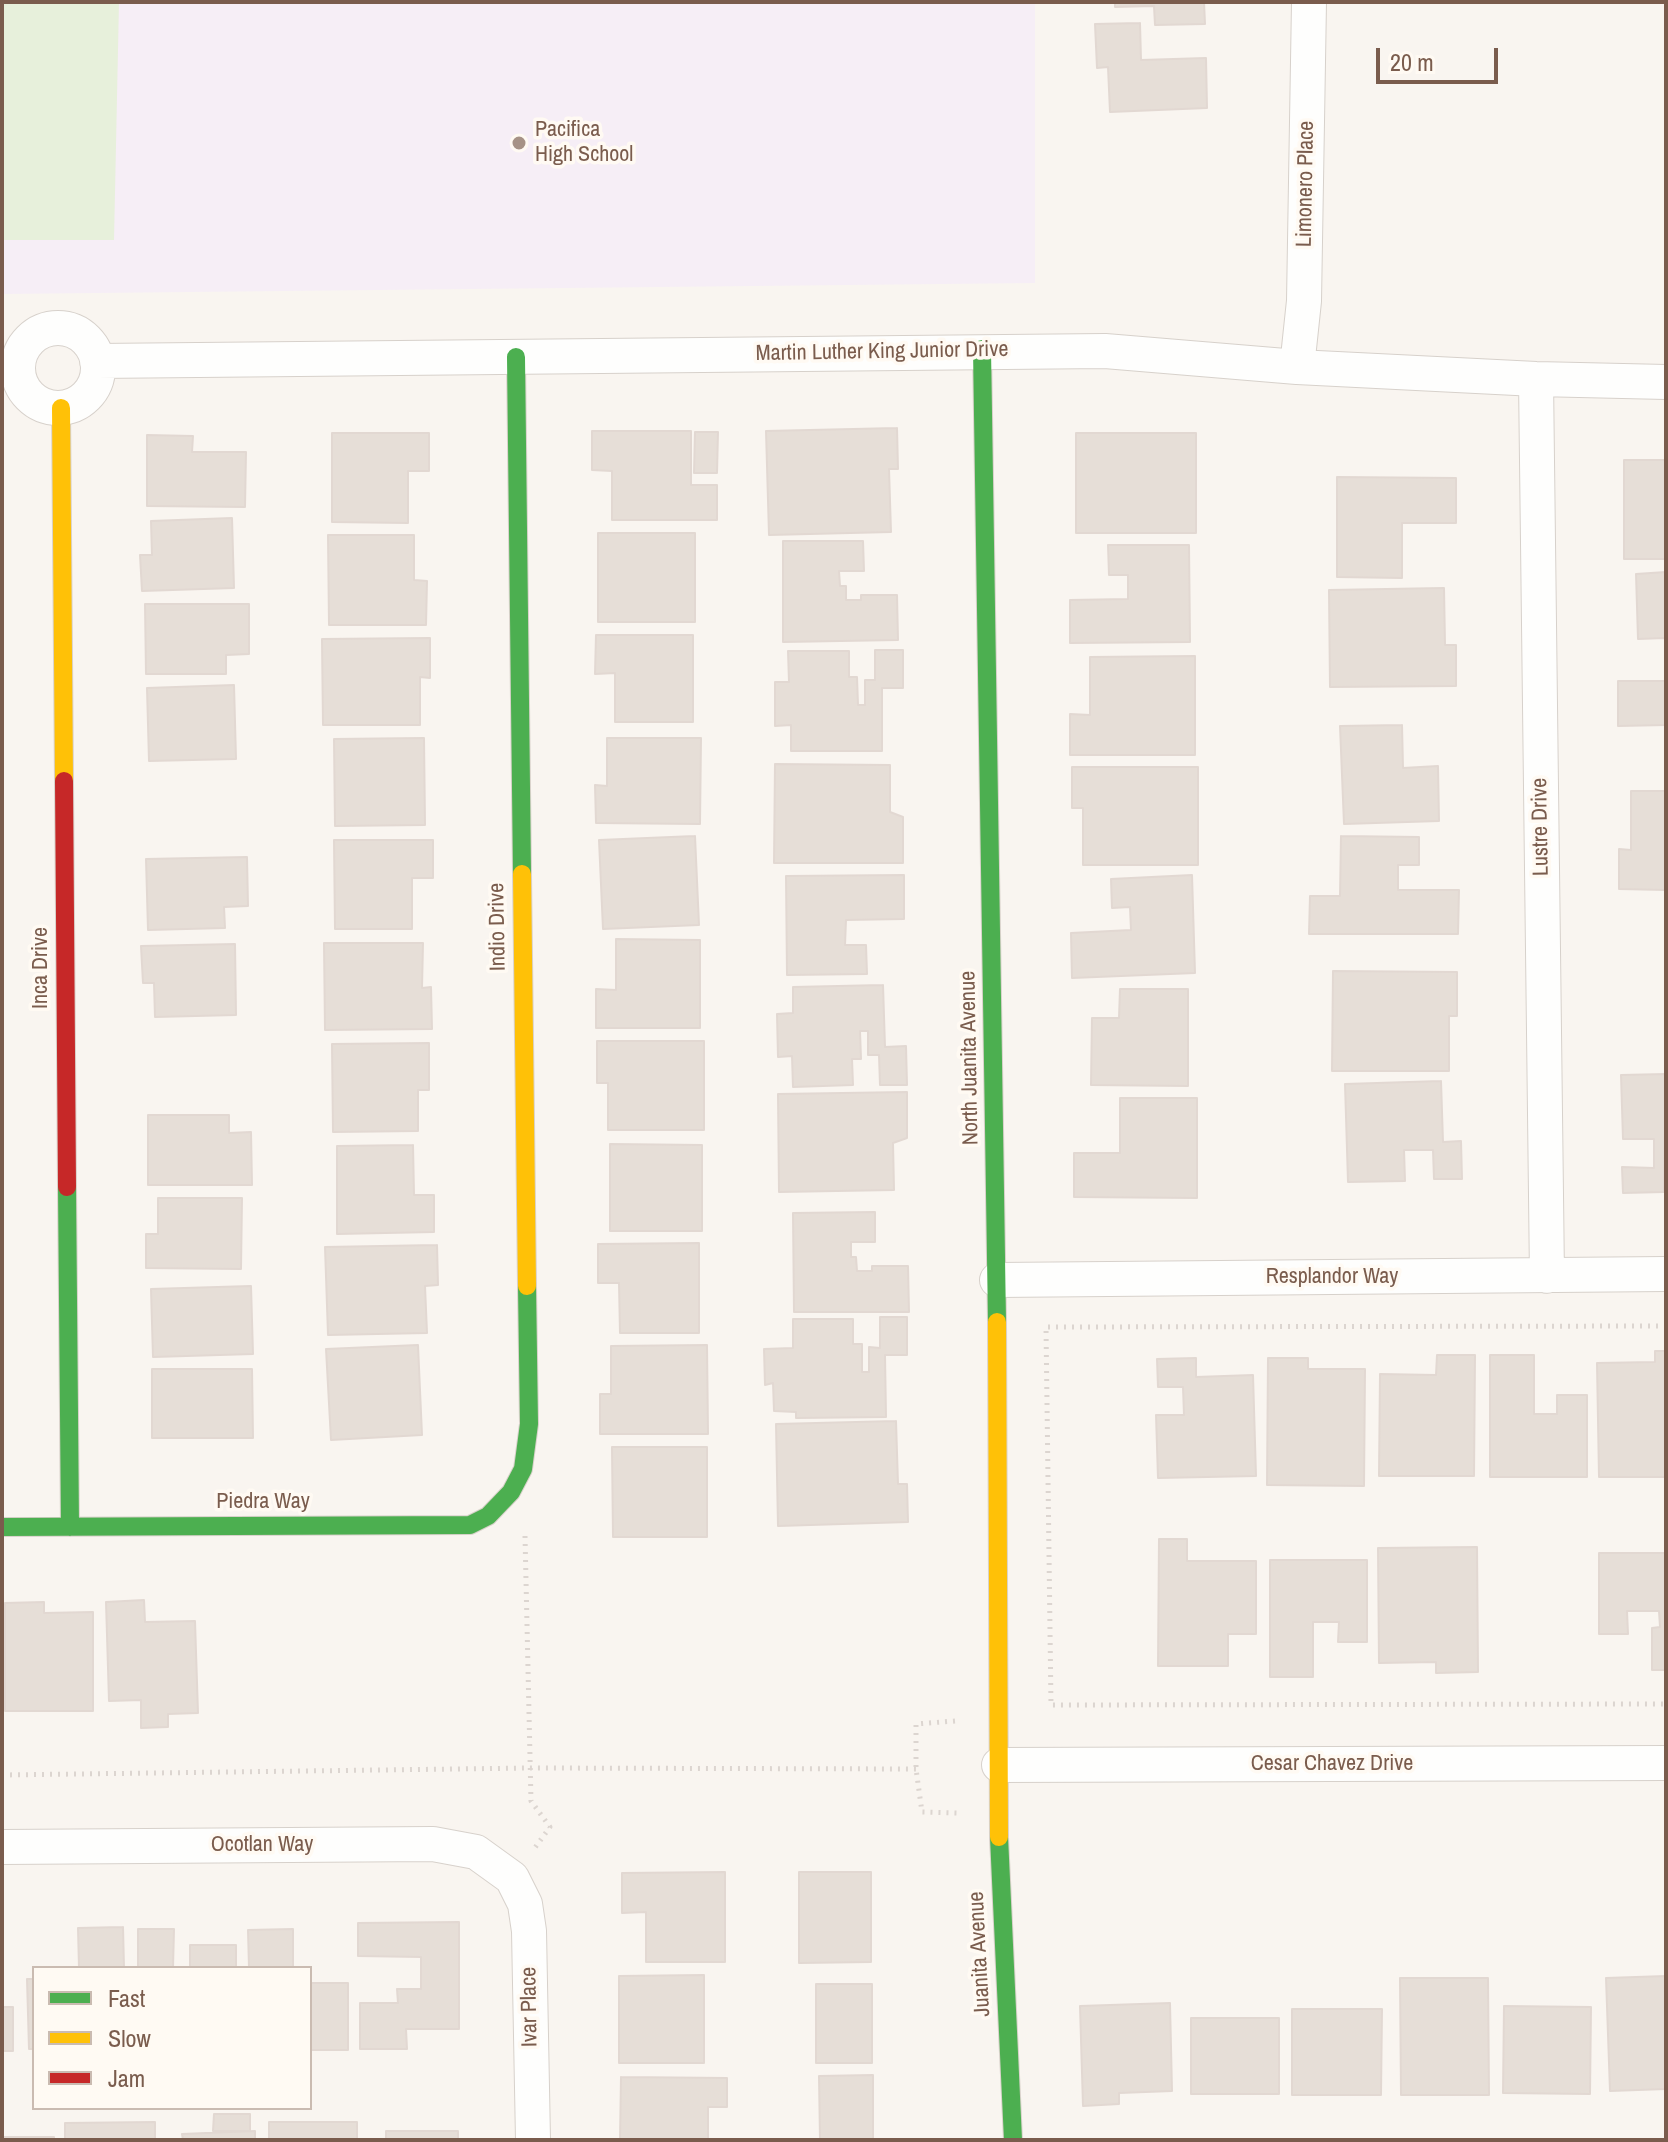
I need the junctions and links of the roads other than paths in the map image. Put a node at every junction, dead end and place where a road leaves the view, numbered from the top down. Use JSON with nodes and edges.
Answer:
{"nodes":[{"id":1,"x":1309,"y":2,"type":"edge"},
{"id":2,"x":982,"y":349,"type":"junction"},
{"id":3,"x":10,"y":357,"type":"edge"},
{"id":4,"x":516,"y":357,"type":"junction"},
{"id":5,"x":97,"y":361,"type":"junction"},
{"id":6,"x":1297,"y":367,"type":"junction"},
{"id":7,"x":1536,"y":379,"type":"junction"},
{"id":8,"x":1666,"y":382,"type":"edge"},
{"id":9,"x":61,"y":408,"type":"junction"},
{"id":10,"x":1666,"y":1274,"type":"edge"},
{"id":11,"x":1547,"y":1276,"type":"junction"},
{"id":12,"x":997,"y":1280,"type":"junction"},
{"id":13,"x":511,"y":1492,"type":"joint"},
{"id":14,"x":2,"y":1527,"type":"edge"},
{"id":15,"x":70,"y":1527,"type":"junction"},
{"id":16,"x":1666,"y":1763,"type":"edge"},
{"id":17,"x":999,"y":1765,"type":"junction"},
{"id":18,"x":2,"y":1847,"type":"edge"},
{"id":19,"x":512,"y":1878,"type":"joint"},
{"id":20,"x":533,"y":2140,"type":"edge"},
{"id":21,"x":1013,"y":2140,"type":"edge"}],
"edges":[{"from":1,"to":6,"type":"street","name":"Limonero Place"},
{"from":2,"to":4,"type":"street","name":"Martin Luther King Junior Drive"},
{"from":2,"to":6,"type":"street","name":"Martin Luther King Junior Drive"},
{"from":2,"to":12,"type":"street","name":"North Juanita Avenue"},
{"from":3,"to":5,"type":"street"},
{"from":3,"to":9,"type":"street"},
{"from":4,"to":5,"type":"street","name":"Martin Luther King Junior Drive"},
{"from":4,"to":13,"type":"street","name":"Indio Drive"},
{"from":5,"to":9,"type":"street"},
{"from":6,"to":7,"type":"street","name":"Martin Luther King Junior Drive"},
{"from":7,"to":8,"type":"street","name":"Martin Luther King Junior Drive"},
{"from":7,"to":11,"type":"street","name":"Lustre Drive"},
{"from":9,"to":15,"type":"street","name":"Inca Drive"},
{"from":10,"to":11,"type":"street","name":"Resplandor Way"},
{"from":11,"to":12,"type":"street","name":"Resplandor Way"},
{"from":12,"to":17,"type":"street","name":"North Juanita Avenue"},
{"from":13,"to":15,"type":"street","name":"Piedra Way"},
{"from":14,"to":15,"type":"street","name":"Piedra Way"},
{"from":16,"to":17,"type":"street","name":"Cesar Chavez Drive"},
{"from":17,"to":21,"type":"street","name":"Juanita Avenue"},
{"from":18,"to":19,"type":"street","name":"Ocotlan Way"},
{"from":19,"to":20,"type":"street","name":"Ivar Place"}]}
